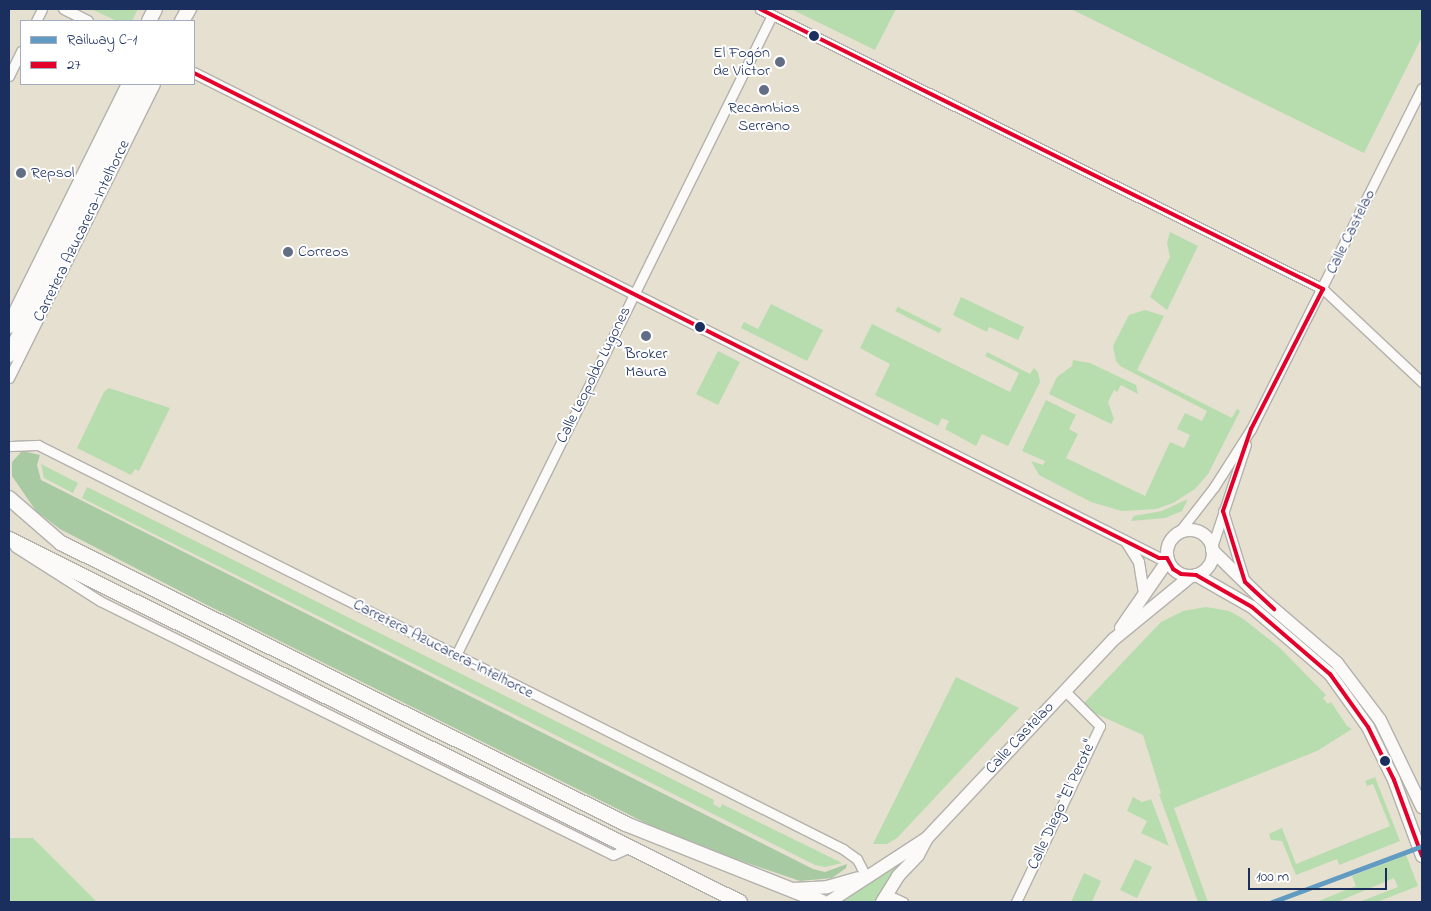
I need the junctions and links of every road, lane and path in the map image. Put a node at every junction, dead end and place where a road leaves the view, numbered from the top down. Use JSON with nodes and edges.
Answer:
{"nodes":[{"id":1,"x":64,"y":9,"type":"edge"},
{"id":2,"x":189,"y":9,"type":"edge"},
{"id":3,"x":760,"y":9,"type":"edge"},
{"id":4,"x":772,"y":15,"type":"junction"},
{"id":5,"x":86,"y":20,"type":"edge"},
{"id":6,"x":183,"y":20,"type":"edge"},
{"id":7,"x":20,"y":52,"type":"edge"},
{"id":8,"x":195,"y":73,"type":"edge"},
{"id":9,"x":9,"y":76,"type":"edge"},
{"id":10,"x":129,"y":85,"type":"edge"},
{"id":11,"x":144,"y":85,"type":"edge"},
{"id":12,"x":155,"y":85,"type":"edge"},
{"id":13,"x":1422,"y":88,"type":"edge"},
{"id":14,"x":1324,"y":289,"type":"junction"},
{"id":15,"x":635,"y":292,"type":"junction"},
{"id":16,"x":9,"y":326,"type":"edge"},
{"id":17,"x":9,"y":356,"type":"edge"},
{"id":18,"x":9,"y":378,"type":"edge"},
{"id":19,"x":1422,"y":382,"type":"edge"},
{"id":20,"x":1251,"y":429,"type":"junction"},
{"id":21,"x":9,"y":446,"type":"edge"},
{"id":22,"x":9,"y":498,"type":"edge"},
{"id":23,"x":1223,"y":511,"type":"junction"},
{"id":24,"x":1180,"y":532,"type":"junction"},
{"id":25,"x":9,"y":539,"type":"edge"},
{"id":26,"x":1123,"y":539,"type":"junction"},
{"id":27,"x":9,"y":542,"type":"edge"},
{"id":28,"x":1212,"y":548,"type":"junction"},
{"id":29,"x":1167,"y":559,"type":"junction"},
{"id":30,"x":1193,"y":576,"type":"junction"},
{"id":31,"x":1245,"y":582,"type":"junction"},
{"id":32,"x":1144,"y":593,"type":"junction"},
{"id":33,"x":1114,"y":639,"type":"junction"},
{"id":34,"x":456,"y":655,"type":"junction"},
{"id":35,"x":1065,"y":692,"type":"junction"},
{"id":36,"x":1422,"y":808,"type":"edge"},
{"id":37,"x":926,"y":838,"type":"junction"},
{"id":38,"x":632,"y":846,"type":"junction"},
{"id":39,"x":1422,"y":856,"type":"edge"},
{"id":40,"x":865,"y":875,"type":"junction"},
{"id":41,"x":793,"y":889,"type":"junction"},
{"id":42,"x":884,"y":898,"type":"edge"},
{"id":43,"x":740,"y":902,"type":"edge"},
{"id":44,"x":822,"y":902,"type":"edge"},
{"id":45,"x":828,"y":902,"type":"edge"},
{"id":46,"x":903,"y":902,"type":"edge"},
{"id":47,"x":1016,"y":902,"type":"edge"}],
"edges":[{"from":1,"to":5,"type":"street"},
{"from":2,"to":6,"type":"main road"},
{"from":3,"to":4,"type":"street"},
{"from":4,"to":14,"type":"street"},
{"from":4,"to":15,"type":"street","name":"Calle Leopoldo Lugones"},
{"from":7,"to":9,"type":"street"},
{"from":8,"to":15,"type":"street"},
{"from":10,"to":16,"type":"main road","name":"Carretera Azucarera-Intelhorce"},
{"from":11,"to":17,"type":"main road","name":"Carretera Azucarera-Intelhorce"},
{"from":12,"to":18,"type":"street","name":"Carretera Azucarera-Intelhorce"},
{"from":13,"to":14,"type":"street","name":"Calle Castelao"},
{"from":14,"to":19,"type":"street"},
{"from":14,"to":20,"type":"street","name":"Calle Castelao"},
{"from":15,"to":26,"type":"street"},
{"from":15,"to":34,"type":"street","name":"Calle Leopoldo Lugones"},
{"from":20,"to":23,"type":"street","name":"Calle Castelao"},
{"from":20,"to":24,"type":"street","name":"Calle Castelao"},
{"from":21,"to":34,"type":"street","name":"Carretera Azucarera-Intelhorce"},
{"from":22,"to":41,"type":"main road"},
{"from":23,"to":28,"type":"street","name":"Calle Castelao"},
{"from":23,"to":31,"type":"street"},
{"from":24,"to":28,"type":"main road"},
{"from":24,"to":29,"type":"main road"},
{"from":25,"to":38,"type":"main road"},
{"from":26,"to":29,"type":"street"},
{"from":26,"to":32,"type":"street"},
{"from":27,"to":38,"type":"street"},
{"from":28,"to":30,"type":"main road"},
{"from":28,"to":31,"type":"main road"},
{"from":29,"to":30,"type":"main road"},
{"from":29,"to":32,"type":"main road","name":"Calle Castelao"},
{"from":30,"to":33,"type":"main road","name":"Calle Castelao"},
{"from":30,"to":39,"type":"main road"},
{"from":31,"to":36,"type":"main road"},
{"from":32,"to":33,"type":"main road","name":"Calle Castelao"},
{"from":33,"to":35,"type":"main road","name":"Calle Castelao"},
{"from":34,"to":40,"type":"street","name":"Carretera Azucarera-Intelhorce"},
{"from":35,"to":37,"type":"main road","name":"Calle Castelao"},
{"from":35,"to":47,"type":"street","name":"Calle Diego \"El Perote\""},
{"from":37,"to":40,"type":"main road","name":"Calle Castelao"},
{"from":37,"to":42,"type":"main road","name":"Calle Castelao"},
{"from":38,"to":43,"type":"main road"},
{"from":40,"to":41,"type":"main road"},
{"from":40,"to":45,"type":"main road","name":"Calle Castelao"},
{"from":41,"to":44,"type":"main road"},
{"from":42,"to":46,"type":"street"}]}
